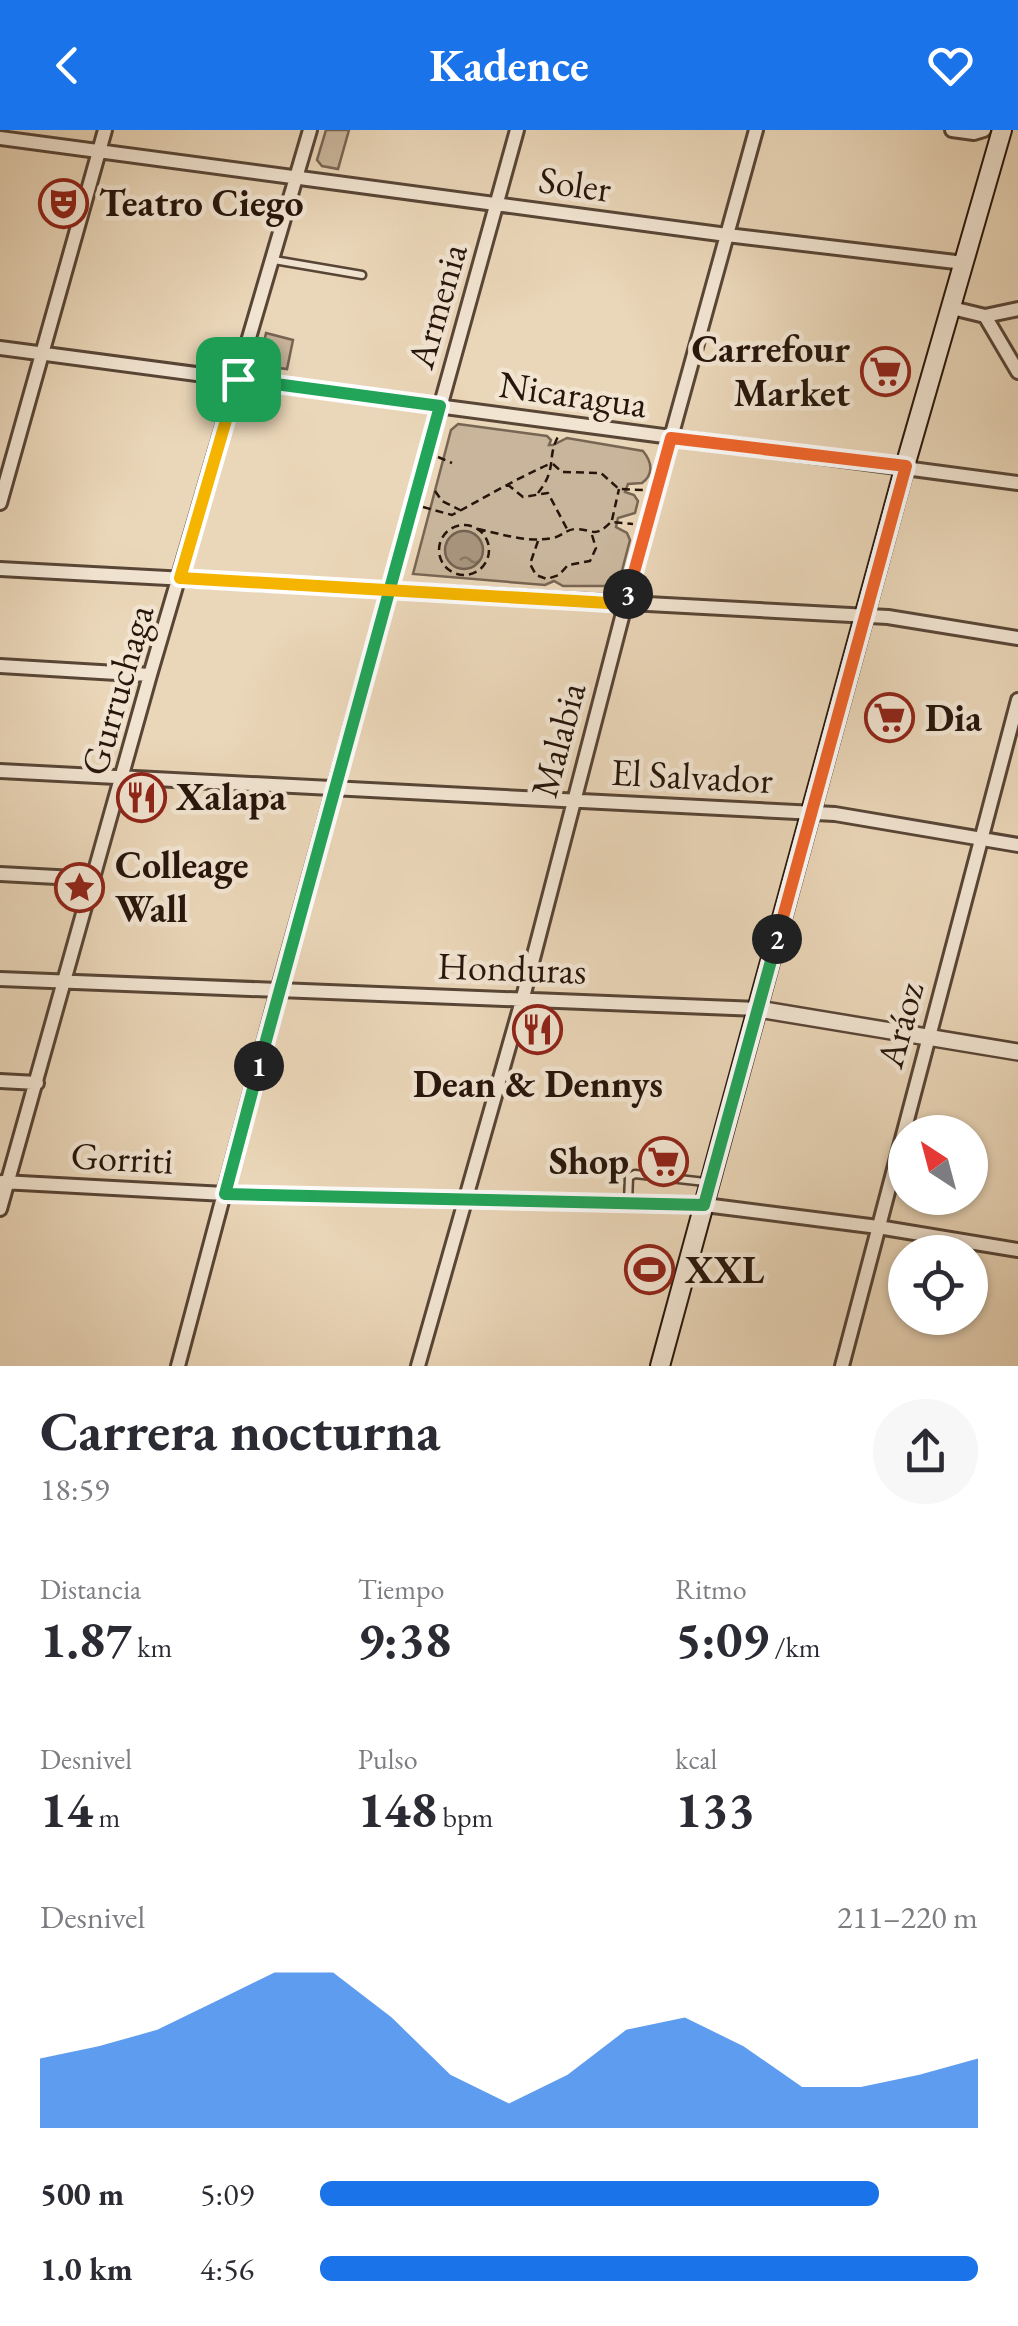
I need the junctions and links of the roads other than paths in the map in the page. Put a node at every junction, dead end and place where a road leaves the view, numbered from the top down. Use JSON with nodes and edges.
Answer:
{"nodes":[{"id":1,"x":105,"y":130,"type":"edge"},
{"id":2,"x":310,"y":130,"type":"edge"},
{"id":3,"x":518,"y":130,"type":"edge"},
{"id":4,"x":756,"y":130,"type":"edge"},
{"id":5,"x":952,"y":130,"type":"edge"},
{"id":6,"x":984,"y":130,"type":"edge"},
{"id":7,"x":1002,"y":130,"type":"edge"},
{"id":8,"x":0,"y":138,"type":"edge"},
{"id":9,"x":99,"y":151,"type":"junction"},
{"id":10,"x":297,"y":176,"type":"junction"},
{"id":11,"x":497,"y":204,"type":"junction"},
{"id":12,"x":727,"y":235,"type":"junction"},
{"id":13,"x":272,"y":260,"type":"junction"},
{"id":14,"x":964,"y":264,"type":"junction"},
{"id":15,"x":362,"y":275,"type":"dead end"},
{"id":16,"x":952,"y":308,"type":"junction"},
{"id":17,"x":1018,"y":309,"type":"edge"},
{"id":18,"x":985,"y":316,"type":"junction"},
{"id":19,"x":0,"y":348,"type":"edge"},
{"id":20,"x":41,"y":354,"type":"junction"},
{"id":21,"x":1018,"y":372,"type":"edge"},
{"id":22,"x":238,"y":379,"type":"junction"},
{"id":23,"x":440,"y":406,"type":"junction"},
{"id":24,"x":671,"y":438,"type":"junction"},
{"id":25,"x":906,"y":466,"type":"junction"},
{"id":26,"x":1018,"y":483,"type":"edge"},
{"id":27,"x":0,"y":503,"type":"edge"},
{"id":28,"x":0,"y":569,"type":"edge"},
{"id":29,"x":180,"y":578,"type":"junction"},
{"id":30,"x":390,"y":590,"type":"junction"},
{"id":31,"x":626,"y":604,"type":"junction"},
{"id":32,"x":866,"y":616,"type":"junction"},
{"id":33,"x":1018,"y":638,"type":"edge"},
{"id":34,"x":0,"y":666,"type":"edge"},
{"id":35,"x":150,"y":676,"type":"junction"},
{"id":36,"x":1018,"y":700,"type":"edge"},
{"id":37,"x":0,"y":771,"type":"edge"},
{"id":38,"x":122,"y":777,"type":"junction"},
{"id":39,"x":334,"y":789,"type":"junction"},
{"id":40,"x":573,"y":800,"type":"junction"},
{"id":41,"x":810,"y":813,"type":"junction"},
{"id":42,"x":982,"y":838,"type":"junction"},
{"id":43,"x":1018,"y":845,"type":"edge"},
{"id":44,"x":0,"y":874,"type":"edge"},
{"id":45,"x":94,"y":879,"type":"junction"},
{"id":46,"x":0,"y":979,"type":"edge"},
{"id":47,"x":66,"y":983,"type":"junction"},
{"id":48,"x":278,"y":991,"type":"junction"},
{"id":49,"x":522,"y":1000,"type":"junction"},
{"id":50,"x":758,"y":1010,"type":"junction"},
{"id":51,"x":928,"y":1037,"type":"junction"},
{"id":52,"x":1018,"y":1052,"type":"edge"},
{"id":53,"x":0,"y":1081,"type":"edge"},
{"id":54,"x":37,"y":1082,"type":"junction"},
{"id":55,"x":4,"y":1182,"type":"edge"},
{"id":56,"x":710,"y":1183,"type":"junction"},
{"id":57,"x":225,"y":1194,"type":"junction"},
{"id":58,"x":464,"y":1199,"type":"junction"},
{"id":59,"x":628,"y":1203,"type":"junction"},
{"id":60,"x":704,"y":1205,"type":"junction"},
{"id":61,"x":0,"y":1209,"type":"edge"},
{"id":62,"x":878,"y":1226,"type":"junction"},
{"id":63,"x":1018,"y":1250,"type":"edge"},
{"id":64,"x":178,"y":1366,"type":"edge"},
{"id":65,"x":418,"y":1366,"type":"edge"},
{"id":66,"x":660,"y":1366,"type":"edge"},
{"id":67,"x":842,"y":1366,"type":"edge"}],
"edges":[{"from":1,"to":9,"type":"street"},
{"from":2,"to":10,"type":"street","name":"Gurruchaga"},
{"from":3,"to":11,"type":"street","name":"Armenia"},
{"from":4,"to":12,"type":"street","name":"Malabia"},
{"from":5,"to":6,"type":"street"},
{"from":7,"to":14,"type":"main road"},
{"from":8,"to":9,"type":"street","name":"Soler"},
{"from":9,"to":10,"type":"street","name":"Soler"},
{"from":9,"to":20,"type":"street"},
{"from":10,"to":11,"type":"street","name":"Soler"},
{"from":10,"to":13,"type":"street","name":"Gurruchaga"},
{"from":11,"to":12,"type":"street","name":"Soler"},
{"from":11,"to":23,"type":"street","name":"Armenia"},
{"from":12,"to":14,"type":"street","name":"Soler"},
{"from":12,"to":24,"type":"street","name":"Malabia"},
{"from":13,"to":15,"type":"lane"},
{"from":13,"to":22,"type":"street","name":"Gurruchaga"},
{"from":14,"to":16,"type":"main road"},
{"from":16,"to":18,"type":"street"},
{"from":16,"to":25,"type":"main road"},
{"from":17,"to":18,"type":"street"},
{"from":18,"to":21,"type":"street"},
{"from":19,"to":20,"type":"street","name":"Nicaragua"},
{"from":20,"to":22,"type":"street","name":"Nicaragua"},
{"from":20,"to":27,"type":"street"},
{"from":22,"to":23,"type":"street","name":"Nicaragua"},
{"from":22,"to":29,"type":"street","name":"Gurruchaga"},
{"from":23,"to":24,"type":"street","name":"Nicaragua"},
{"from":23,"to":30,"type":"street","name":"Armenia"},
{"from":24,"to":25,"type":"street","name":"Nicaragua"},
{"from":24,"to":31,"type":"street","name":"Malabia"},
{"from":25,"to":26,"type":"street","name":"Nicaragua"},
{"from":25,"to":32,"type":"main road"},
{"from":28,"to":29,"type":"street"},
{"from":29,"to":30,"type":"street"},
{"from":29,"to":35,"type":"street","name":"Gurruchaga"},
{"from":30,"to":31,"type":"street"},
{"from":30,"to":39,"type":"street","name":"Armenia"},
{"from":31,"to":32,"type":"street"},
{"from":31,"to":40,"type":"street","name":"Malabia"},
{"from":32,"to":33,"type":"street"},
{"from":32,"to":41,"type":"main road"},
{"from":34,"to":35,"type":"street"},
{"from":35,"to":38,"type":"street","name":"Gurruchaga"},
{"from":36,"to":42,"type":"street","name":"Aráoz"},
{"from":37,"to":38,"type":"street","name":"El Salvador"},
{"from":38,"to":39,"type":"street","name":"El Salvador"},
{"from":38,"to":45,"type":"street","name":"Gurruchaga"},
{"from":39,"to":40,"type":"street","name":"El Salvador"},
{"from":39,"to":48,"type":"street","name":"Armenia"},
{"from":40,"to":41,"type":"street","name":"El Salvador"},
{"from":40,"to":49,"type":"street","name":"Malabia"},
{"from":41,"to":42,"type":"street","name":"El Salvador"},
{"from":41,"to":50,"type":"main road"},
{"from":42,"to":43,"type":"street","name":"El Salvador"},
{"from":42,"to":51,"type":"street","name":"Aráoz"},
{"from":44,"to":45,"type":"street"},
{"from":45,"to":47,"type":"street","name":"Gurruchaga"},
{"from":46,"to":47,"type":"street","name":"Honduras"},
{"from":47,"to":48,"type":"street","name":"Honduras"},
{"from":47,"to":54,"type":"street","name":"Gurruchaga"},
{"from":48,"to":49,"type":"street","name":"Honduras"},
{"from":48,"to":57,"type":"street","name":"Armenia"},
{"from":49,"to":50,"type":"street","name":"Honduras"},
{"from":49,"to":58,"type":"street","name":"Malabia"},
{"from":50,"to":51,"type":"street","name":"Honduras"},
{"from":50,"to":56,"type":"main road"},
{"from":51,"to":52,"type":"street","name":"Honduras"},
{"from":51,"to":62,"type":"street","name":"Aráoz"},
{"from":53,"to":54,"type":"street"},
{"from":54,"to":55,"type":"street","name":"Gurruchaga"},
{"from":55,"to":57,"type":"street","name":"Gorriti"},
{"from":55,"to":61,"type":"street","name":"Gurruchaga"},
{"from":56,"to":59,"type":"lane"},
{"from":56,"to":60,"type":"main road"},
{"from":57,"to":58,"type":"street","name":"Gorriti"},
{"from":57,"to":64,"type":"street","name":"Armenia"},
{"from":58,"to":59,"type":"street","name":"Gorriti"},
{"from":58,"to":65,"type":"street","name":"Malabia"},
{"from":59,"to":60,"type":"street","name":"Gorriti"},
{"from":60,"to":62,"type":"street","name":"Gorriti"},
{"from":60,"to":66,"type":"main road"},
{"from":62,"to":63,"type":"street","name":"Gorriti"},
{"from":62,"to":67,"type":"street","name":"Aráoz"}]}
